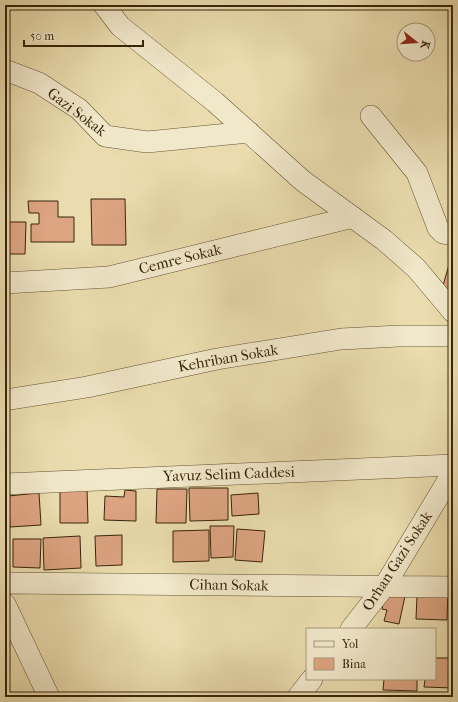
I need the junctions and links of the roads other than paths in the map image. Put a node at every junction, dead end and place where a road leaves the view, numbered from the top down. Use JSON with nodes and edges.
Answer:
{"nodes":[{"id":1,"x":104,"y":5,"type":"edge"},
{"id":2,"x":5,"y":70,"type":"edge"},
{"id":3,"x":371,"y":116,"type":"dead end"},
{"id":4,"x":249,"y":132,"type":"junction"},
{"id":5,"x":353,"y":217,"type":"junction"},
{"id":6,"x":453,"y":235,"type":"edge"},
{"id":7,"x":5,"y":283,"type":"edge"},
{"id":8,"x":453,"y":312,"type":"edge"},
{"id":9,"x":453,"y":336,"type":"edge"},
{"id":10,"x":5,"y":400,"type":"edge"},
{"id":11,"x":453,"y":464,"type":"edge"},
{"id":12,"x":453,"y":472,"type":"edge"},
{"id":13,"x":5,"y":484,"type":"edge"},
{"id":14,"x":5,"y":583,"type":"edge"},
{"id":15,"x":384,"y":587,"type":"junction"},
{"id":16,"x":453,"y":587,"type":"edge"},
{"id":17,"x":5,"y":604,"type":"edge"},
{"id":18,"x":352,"y":628,"type":"edge"},
{"id":19,"x":311,"y":680,"type":"edge"},
{"id":20,"x":48,"y":697,"type":"edge"},
{"id":21,"x":298,"y":697,"type":"edge"}],
"edges":[{"from":1,"to":4,"type":"street"},
{"from":2,"to":4,"type":"street","name":"Gazi Sokak"},
{"from":3,"to":6,"type":"street"},
{"from":4,"to":5,"type":"street"},
{"from":5,"to":7,"type":"street","name":"Cemre Sokak"},
{"from":5,"to":8,"type":"street"},
{"from":9,"to":10,"type":"street","name":"Kehriban Sokak"},
{"from":11,"to":13,"type":"street","name":"Yavuz Selim Caddesi"},
{"from":12,"to":15,"type":"street","name":"Orhan Gazi Sokak"},
{"from":14,"to":15,"type":"street","name":"Cihan Sokak"},
{"from":15,"to":16,"type":"street","name":"Cihan Sokak"},
{"from":15,"to":18,"type":"street","name":"Orhan Gazi Sokak"},
{"from":17,"to":20,"type":"street"},
{"from":19,"to":21,"type":"street"}]}
